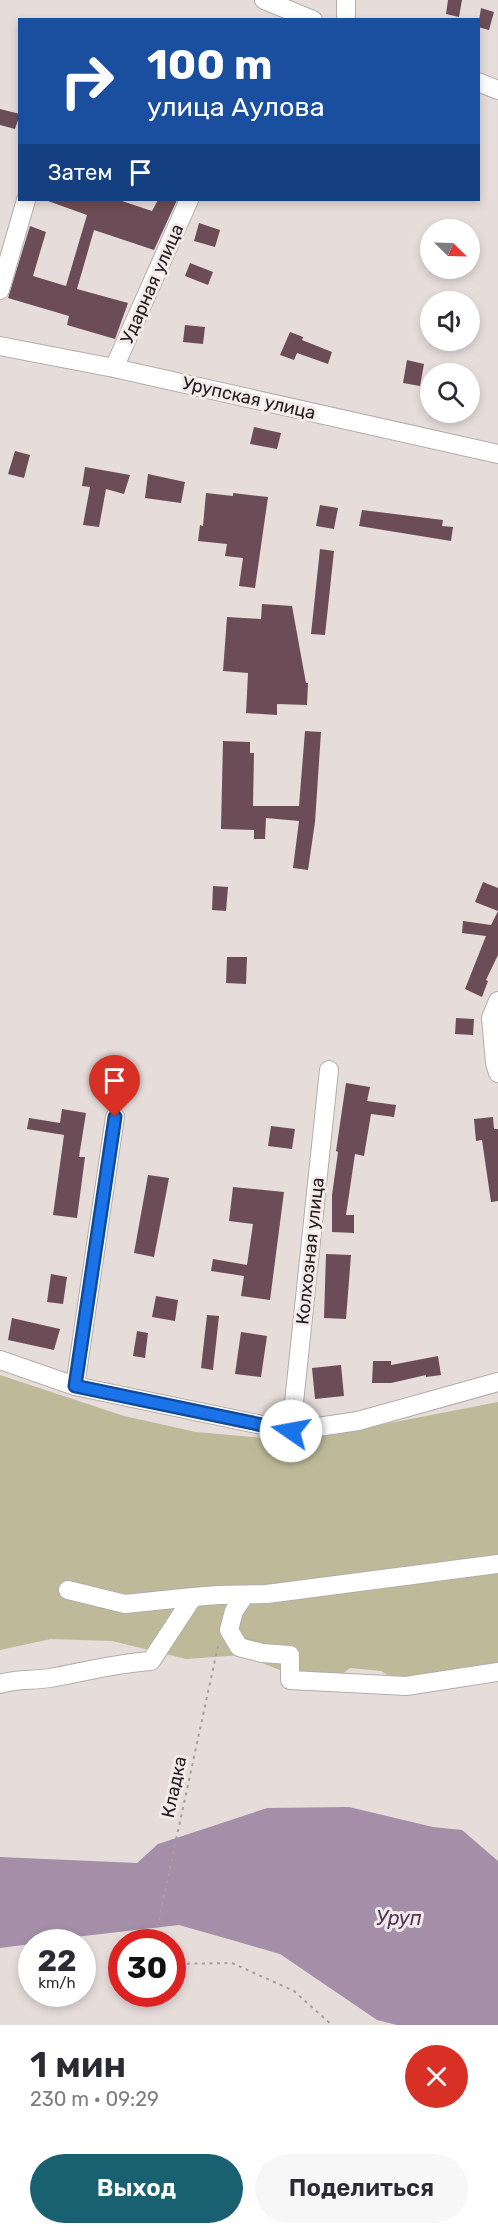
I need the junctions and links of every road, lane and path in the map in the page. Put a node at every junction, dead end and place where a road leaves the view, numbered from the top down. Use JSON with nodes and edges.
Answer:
{"nodes":[{"id":1,"x":346,"y":0,"type":"edge"},
{"id":2,"x":270,"y":8,"type":"edge"},
{"id":3,"x":306,"y":18,"type":"edge"},
{"id":4,"x":346,"y":18,"type":"edge"},
{"id":5,"x":480,"y":83,"type":"edge"},
{"id":6,"x":498,"y":90,"type":"edge"},
{"id":7,"x":26,"y":201,"type":"edge"},
{"id":8,"x":189,"y":201,"type":"edge"},
{"id":9,"x":0,"y":290,"type":"edge"},
{"id":10,"x":0,"y":346,"type":"edge"},
{"id":11,"x":114,"y":368,"type":"junction"},
{"id":12,"x":498,"y":454,"type":"edge"},
{"id":13,"x":498,"y":1001,"type":"edge"},
{"id":14,"x":497,"y":1066,"type":"edge"},
{"id":15,"x":329,"y":1070,"type":"dead end"},
{"id":16,"x":115,"y":1117,"type":"dead end"},
{"id":17,"x":0,"y":1360,"type":"edge"},
{"id":18,"x":498,"y":1382,"type":"edge"},
{"id":19,"x":75,"y":1386,"type":"junction"},
{"id":20,"x":291,"y":1431,"type":"junction"},
{"id":21,"x":498,"y":1564,"type":"edge"},
{"id":22,"x":68,"y":1590,"type":"dead end"},
{"id":23,"x":245,"y":1595,"type":"junction"},
{"id":24,"x":193,"y":1597,"type":"junction"},
{"id":25,"x":220,"y":1638,"type":"dead end"},
{"id":26,"x":498,"y":1672,"type":"edge"},
{"id":27,"x":0,"y":1684,"type":"edge"},
{"id":28,"x":157,"y":1929,"type":"edge"},
{"id":29,"x":186,"y":1964,"type":"edge"},
{"id":30,"x":332,"y":2025,"type":"edge"}],
"edges":[{"from":1,"to":4,"type":"street"},
{"from":2,"to":3,"type":"street"},
{"from":5,"to":6,"type":"street"},
{"from":7,"to":9,"type":"street"},
{"from":8,"to":11,"type":"street","name":"Ударная улица"},
{"from":10,"to":11,"type":"street","name":"Урупская улица"},
{"from":11,"to":12,"type":"street","name":"Урупская улица"},
{"from":13,"to":14,"type":"street"},
{"from":15,"to":20,"type":"street","name":"Колхозная улица"},
{"from":16,"to":19,"type":"street"},
{"from":17,"to":19,"type":"street"},
{"from":18,"to":20,"type":"street"},
{"from":19,"to":20,"type":"street"},
{"from":21,"to":23,"type":"street"},
{"from":22,"to":24,"type":"street"},
{"from":23,"to":24,"type":"street"},
{"from":23,"to":26,"type":"street"},
{"from":24,"to":27,"type":"street"},
{"from":25,"to":28,"type":"path","name":"Кладка"},
{"from":29,"to":30,"type":"path"}]}
